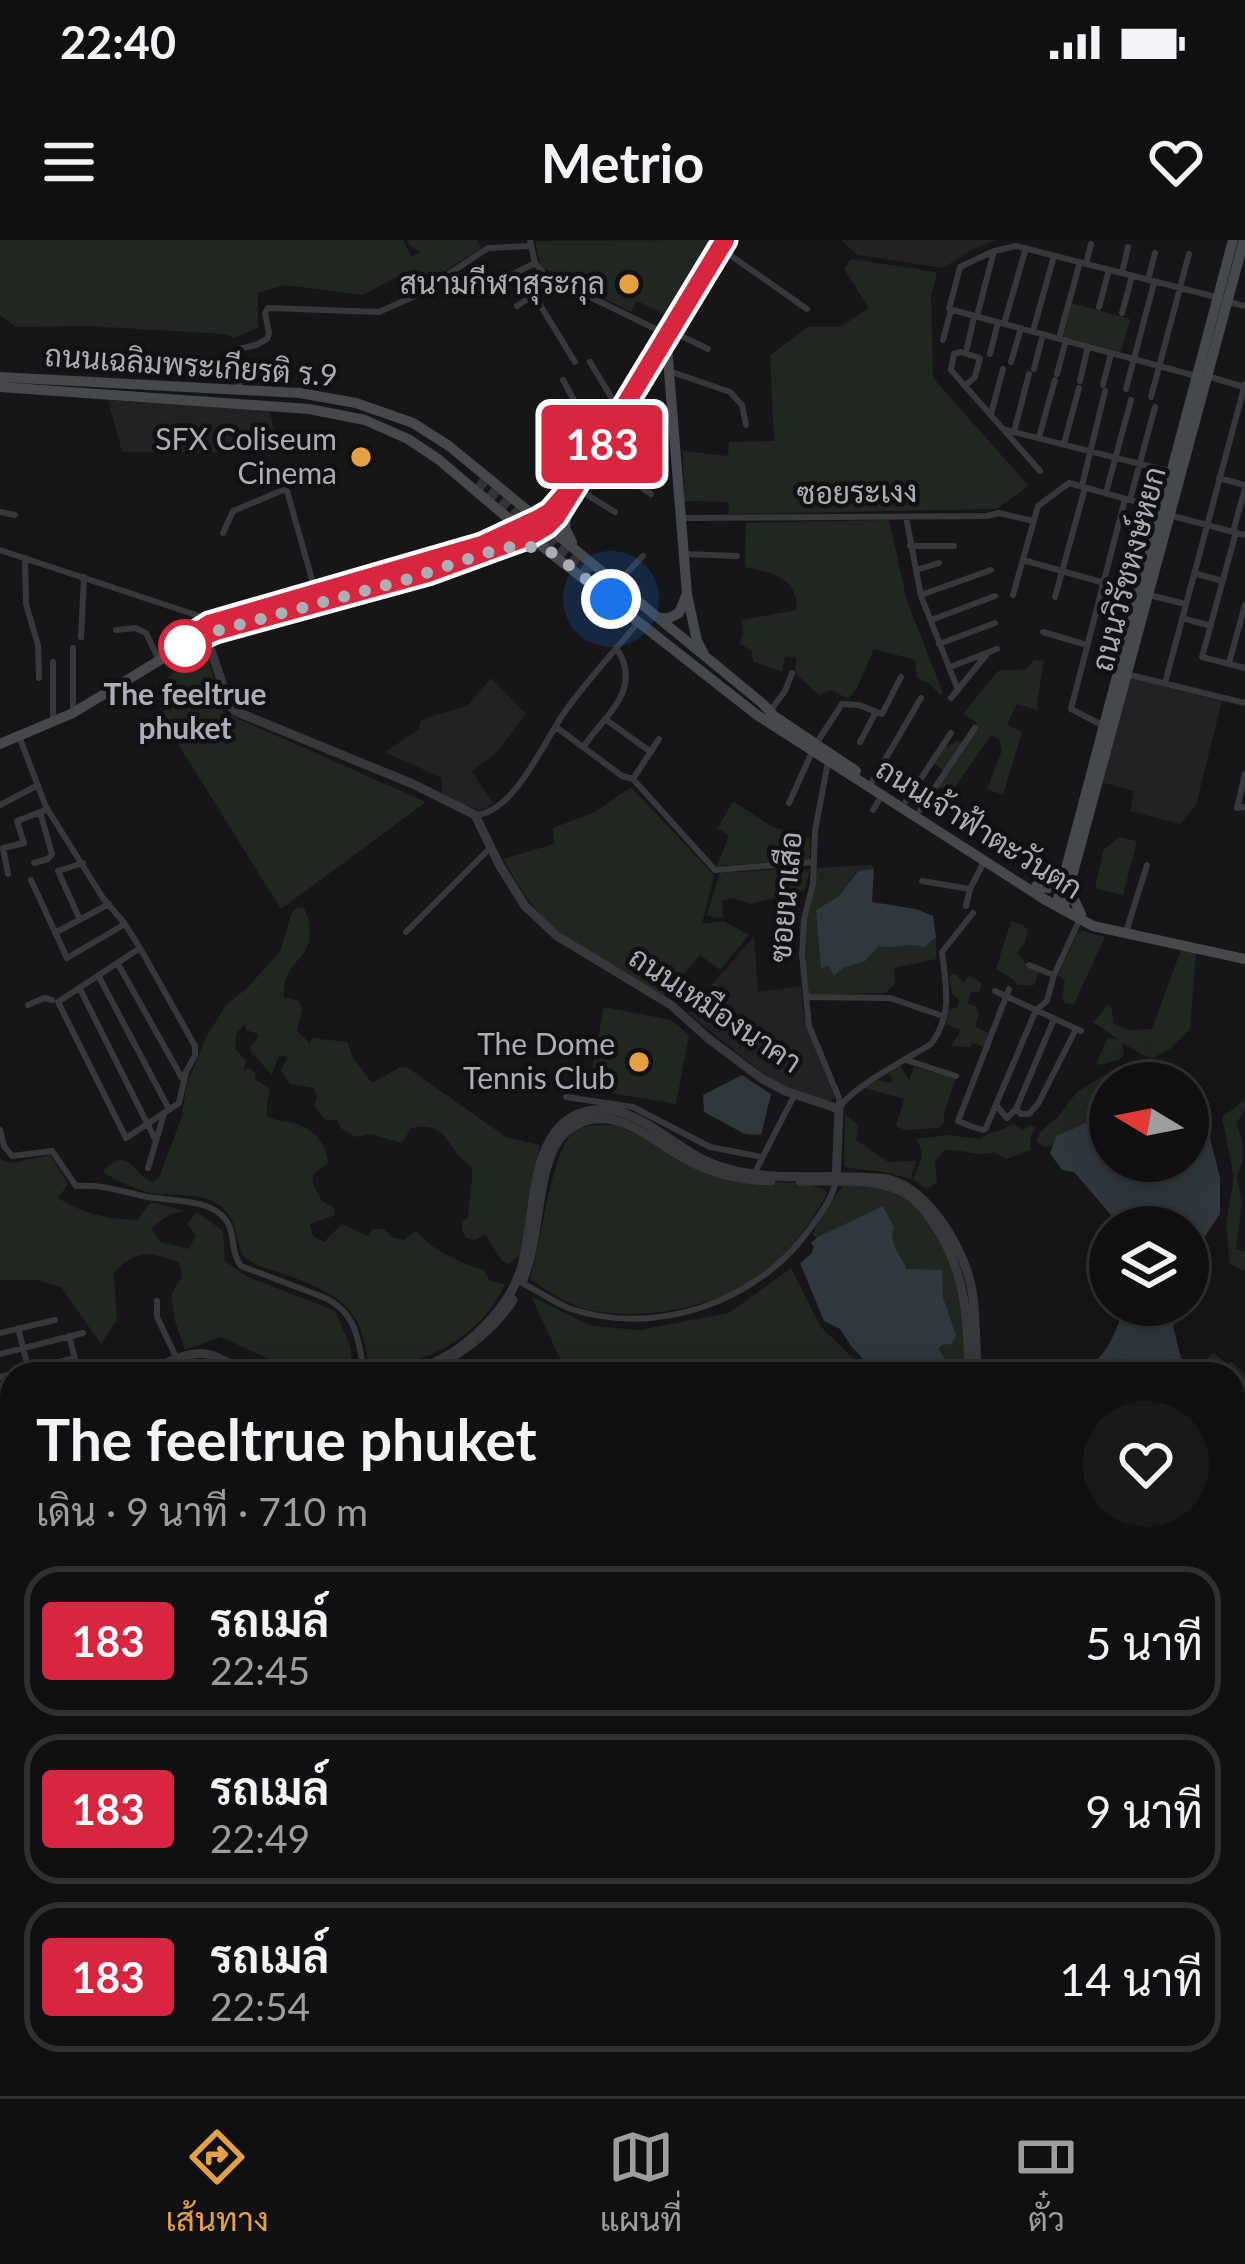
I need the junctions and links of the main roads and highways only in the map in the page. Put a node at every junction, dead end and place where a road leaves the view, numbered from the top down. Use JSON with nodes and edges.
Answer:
{"nodes":[{"id":1,"x":1233,"y":240,"type":"edge"},
{"id":2,"x":1244,"y":240,"type":"edge"},
{"id":3,"x":723,"y":244,"type":"edge"},
{"id":4,"x":1221,"y":299,"type":"junction"},
{"id":5,"x":667,"y":332,"type":"junction"},
{"id":6,"x":647,"y":366,"type":"junction"},
{"id":7,"x":669,"y":370,"type":"junction"},
{"id":8,"x":0,"y":376,"type":"edge"},
{"id":9,"x":0,"y":387,"type":"edge"},
{"id":10,"x":232,"y":394,"type":"junction"},
{"id":11,"x":1180,"y":454,"type":"junction"},
{"id":12,"x":482,"y":486,"type":"junction"},
{"id":13,"x":569,"y":495,"type":"junction"},
{"id":14,"x":522,"y":506,"type":"junction"},
{"id":15,"x":1166,"y":512,"type":"junction"},
{"id":16,"x":543,"y":523,"type":"junction"},
{"id":17,"x":525,"y":532,"type":"junction"},
{"id":18,"x":492,"y":547,"type":"junction"},
{"id":19,"x":582,"y":553,"type":"junction"},
{"id":20,"x":555,"y":554,"type":"junction"},
{"id":21,"x":576,"y":572,"type":"junction"},
{"id":22,"x":594,"y":575,"type":"tunnel mouth"},
{"id":23,"x":687,"y":593,"type":"junction"},
{"id":24,"x":660,"y":618,"type":"junction"},
{"id":25,"x":210,"y":630,"type":"junction"},
{"id":26,"x":1132,"y":636,"type":"junction"},
{"id":27,"x":709,"y":659,"type":"junction"},
{"id":28,"x":772,"y":717,"type":"junction"},
{"id":29,"x":0,"y":744,"type":"edge"},
{"id":30,"x":814,"y":748,"type":"junction"},
{"id":31,"x":1094,"y":784,"type":"junction"},
{"id":32,"x":1067,"y":884,"type":"junction"},
{"id":33,"x":1036,"y":886,"type":"junction"},
{"id":34,"x":1060,"y":905,"type":"junction"},
{"id":35,"x":1080,"y":917,"type":"junction"},
{"id":36,"x":1245,"y":956,"type":"edge"}],
"edges":[{"from":1,"to":4,"type":"main road","name":"ถนนวิรัชหงษ์หยก"},
{"from":2,"to":4,"type":"main road","name":"ถนนวิรัชหงษ์หยก"},
{"from":3,"to":5,"type":"main road"},
{"from":4,"to":11,"type":"main road","name":"ถนนวิรัชหงษ์หยก"},
{"from":5,"to":6,"type":"main road"},
{"from":5,"to":7,"type":"main road"},
{"from":6,"to":7,"type":"main road"},
{"from":6,"to":13,"type":"main road"},
{"from":7,"to":23,"type":"main road"},
{"from":8,"to":10,"type":"main road","name":"ถนนเฉลิมพระเกียรติ ร.9"},
{"from":9,"to":10,"type":"main road","name":"ถนนเฉลิมพระเกียรติ ร.9"},
{"from":10,"to":12,"type":"main road"},
{"from":11,"to":15,"type":"main road","name":"ถนนวิรัชหงษ์หยก"},
{"from":11,"to":15,"type":"main road","name":"ถนนวิรัชหงษ์หยก"},
{"from":12,"to":14,"type":"main road"},
{"from":12,"to":17,"type":"main road"},
{"from":12,"to":18,"type":"main road"},
{"from":13,"to":14,"type":"main road"},
{"from":13,"to":16,"type":"main road"},
{"from":13,"to":19,"type":"main road"},
{"from":14,"to":16,"type":"main road"},
{"from":15,"to":26,"type":"main road","name":"ถนนวิรัชหงษ์หยก"},
{"from":16,"to":17,"type":"main road"},
{"from":16,"to":19,"type":"main road"},
{"from":17,"to":18,"type":"main road"},
{"from":17,"to":20,"type":"main road"},
{"from":18,"to":20,"type":"main road"},
{"from":18,"to":25,"type":"main road"},
{"from":18,"to":25,"type":"main road"},
{"from":19,"to":21,"type":"main road"},
{"from":19,"to":24,"type":"main road"},
{"from":20,"to":21,"type":"main road"},
{"from":21,"to":28,"type":"main road"},
{"from":22,"to":28,"type":"main road"},
{"from":23,"to":24,"type":"main road"},
{"from":23,"to":27,"type":"main road"},
{"from":24,"to":27,"type":"main road"},
{"from":25,"to":29,"type":"main road"},
{"from":26,"to":31,"type":"main road","name":"ถนนวิรัชหงษ์หยก"},
{"from":26,"to":31,"type":"main road","name":"ถนนวิรัชหงษ์หยก"},
{"from":27,"to":28,"type":"main road"},
{"from":28,"to":30,"type":"main road","name":"ถนนเจ้าฟ้าตะวันตก"},
{"from":30,"to":33,"type":"main road","name":"ถนนเจ้าฟ้าตะวันตก"},
{"from":30,"to":34,"type":"main road","name":"ถนนเจ้าฟ้าตะวันตก"},
{"from":31,"to":32,"type":"main road","name":"ถนนวิรัชหงษ์หยก"},
{"from":32,"to":33,"type":"main road"},
{"from":32,"to":34,"type":"main road","name":"ถนนวิรัชหงษ์หยก"},
{"from":32,"to":35,"type":"main road"},
{"from":33,"to":34,"type":"main road","name":"ถนนเจ้าฟ้าตะวันตก"},
{"from":34,"to":35,"type":"main road","name":"ถนนเจ้าฟ้าตะวันตก"},
{"from":35,"to":36,"type":"main road","name":"ถนนเจ้าฟ้าตะวันตก"},
{"from":35,"to":36,"type":"main road","name":"ถนนเจ้าฟ้าตะวันตก"}]}
